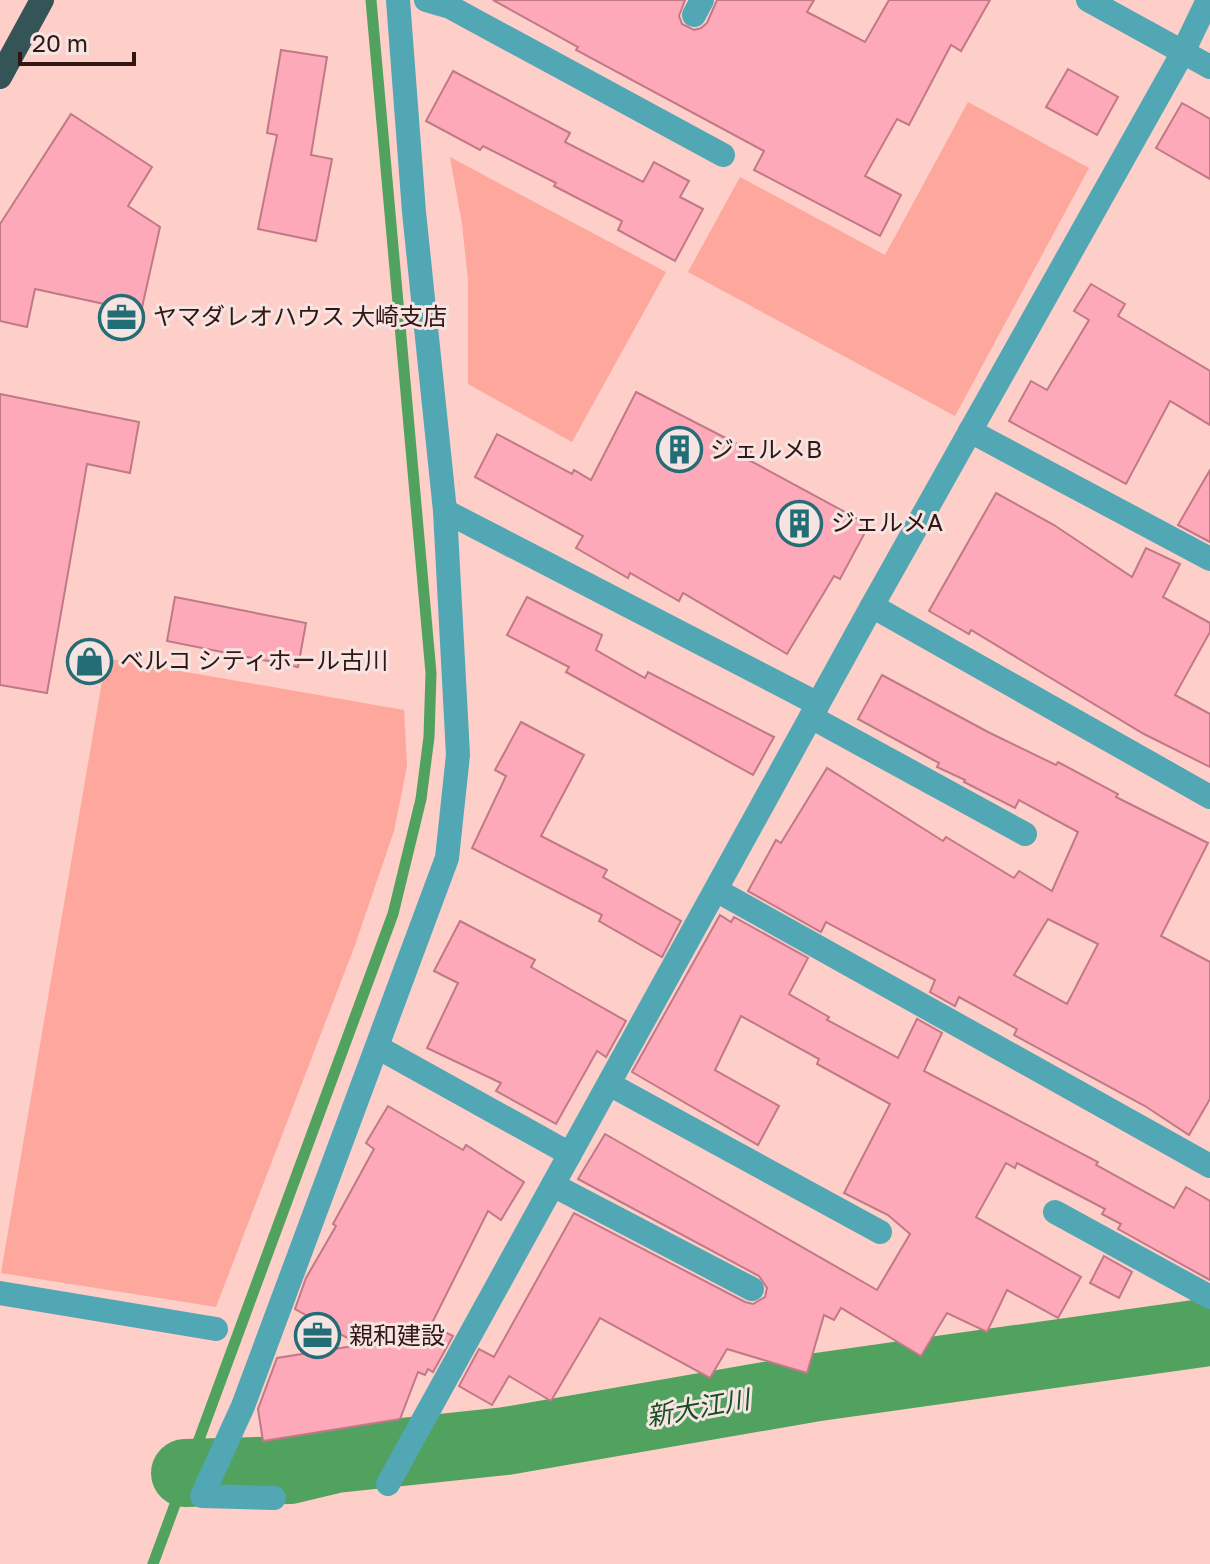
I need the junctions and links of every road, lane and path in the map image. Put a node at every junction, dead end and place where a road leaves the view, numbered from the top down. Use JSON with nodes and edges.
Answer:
{"nodes":[{"id":1,"x":42,"y":0,"type":"edge"},
{"id":2,"x":398,"y":0,"type":"edge"},
{"id":3,"x":426,"y":0,"type":"edge"},
{"id":4,"x":1088,"y":0,"type":"edge"},
{"id":5,"x":1208,"y":0,"type":"edge"},
{"id":6,"x":1183,"y":52,"type":"junction"},
{"id":7,"x":1210,"y":67,"type":"edge"},
{"id":8,"x":0,"y":77,"type":"edge"},
{"id":9,"x":723,"y":155,"type":"dead end"},
{"id":10,"x":970,"y":431,"type":"junction"},
{"id":11,"x":445,"y":511,"type":"junction"},
{"id":12,"x":1210,"y":559,"type":"edge"},
{"id":13,"x":872,"y":606,"type":"junction"},
{"id":14,"x":815,"y":711,"type":"junction"},
{"id":15,"x":1210,"y":797,"type":"edge"},
{"id":16,"x":1025,"y":834,"type":"dead end"},
{"id":17,"x":716,"y":890,"type":"junction"},
{"id":18,"x":379,"y":1048,"type":"junction"},
{"id":19,"x":609,"y":1084,"type":"junction"},
{"id":20,"x":570,"y":1154,"type":"junction"},
{"id":21,"x":1210,"y":1166,"type":"edge"},
{"id":22,"x":553,"y":1185,"type":"junction"},
{"id":23,"x":1055,"y":1212,"type":"dead end"},
{"id":24,"x":880,"y":1232,"type":"dead end"},
{"id":25,"x":752,"y":1289,"type":"dead end"},
{"id":26,"x":0,"y":1293,"type":"edge"},
{"id":27,"x":1210,"y":1297,"type":"edge"},
{"id":28,"x":216,"y":1329,"type":"dead end"},
{"id":29,"x":389,"y":1483,"type":"dead end"},
{"id":30,"x":274,"y":1498,"type":"dead end"}],
"edges":[{"from":1,"to":8,"type":"highway"},
{"from":2,"to":11,"type":"street"},
{"from":3,"to":9,"type":"street"},
{"from":4,"to":6,"type":"street"},
{"from":5,"to":6,"type":"street"},
{"from":6,"to":7,"type":"street"},
{"from":6,"to":10,"type":"street"},
{"from":10,"to":12,"type":"street"},
{"from":10,"to":13,"type":"street"},
{"from":11,"to":14,"type":"street"},
{"from":11,"to":18,"type":"street"},
{"from":13,"to":14,"type":"street"},
{"from":13,"to":15,"type":"street"},
{"from":14,"to":16,"type":"street"},
{"from":14,"to":17,"type":"street"},
{"from":17,"to":19,"type":"street"},
{"from":17,"to":21,"type":"street"},
{"from":18,"to":20,"type":"street"},
{"from":18,"to":30,"type":"street"},
{"from":19,"to":20,"type":"street"},
{"from":19,"to":24,"type":"street"},
{"from":20,"to":22,"type":"street"},
{"from":22,"to":25,"type":"street"},
{"from":22,"to":29,"type":"street"},
{"from":23,"to":27,"type":"street"},
{"from":26,"to":28,"type":"street"}]}
